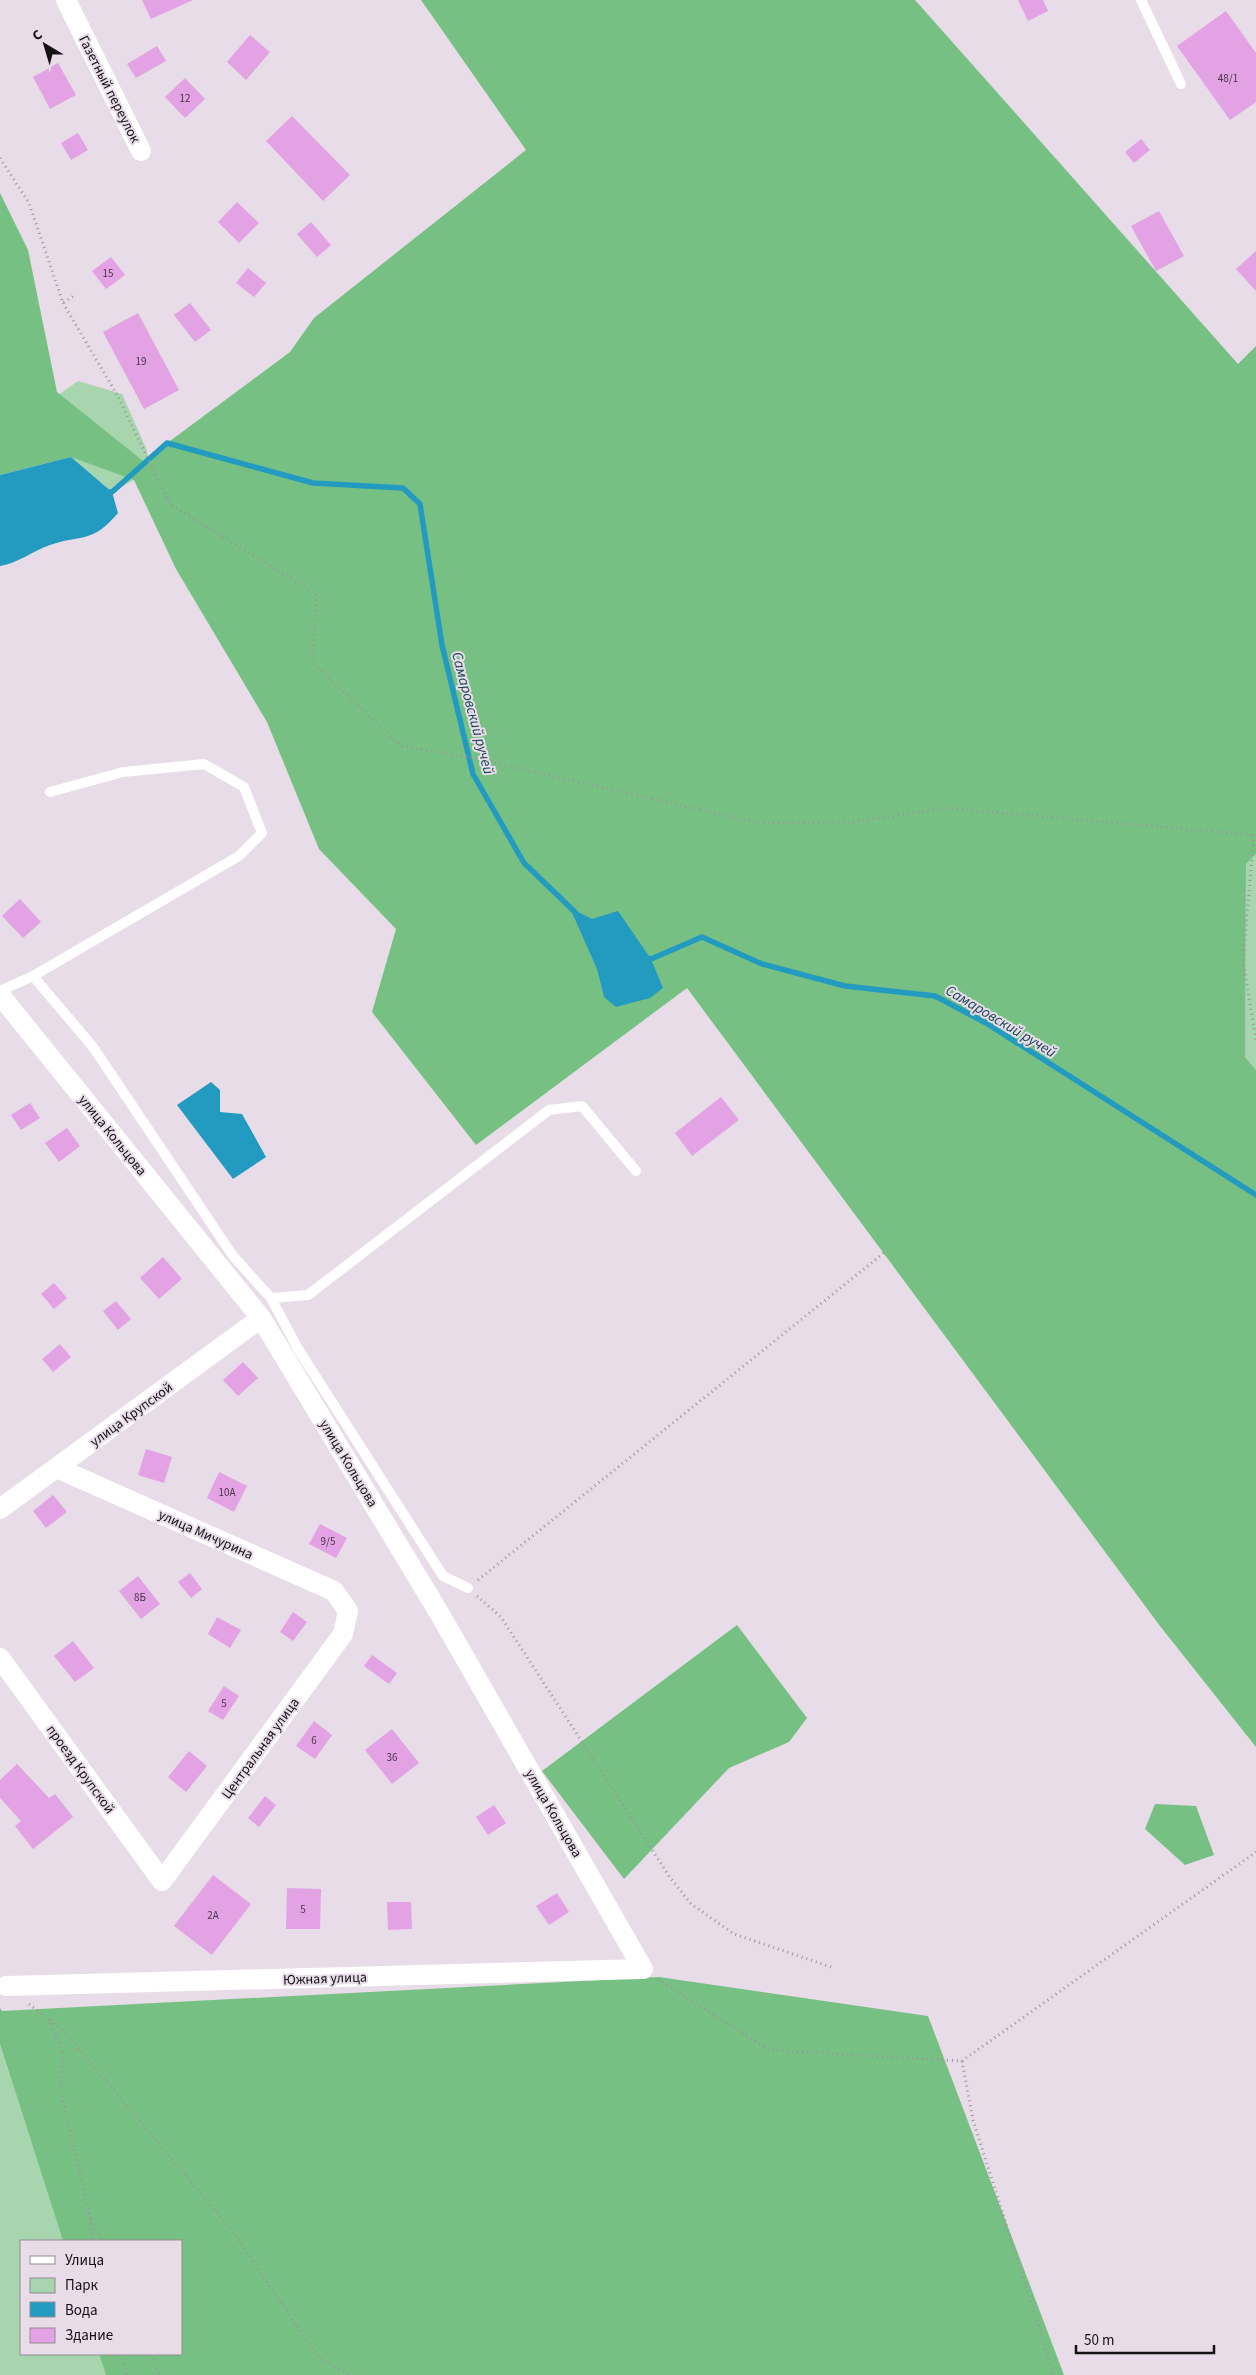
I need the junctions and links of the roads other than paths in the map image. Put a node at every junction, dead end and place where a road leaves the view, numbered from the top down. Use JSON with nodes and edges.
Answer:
{"nodes":[{"id":1,"x":66,"y":0,"type":"edge"},
{"id":2,"x":1141,"y":0,"type":"edge"},
{"id":3,"x":1182,"y":84,"type":"dead end"},
{"id":4,"x":141,"y":151,"type":"dead end"},
{"id":5,"x":50,"y":792,"type":"dead end"},
{"id":6,"x":33,"y":976,"type":"junction"},
{"id":7,"x":2,"y":1000,"type":"edge"},
{"id":8,"x":636,"y":1171,"type":"dead end"},
{"id":9,"x":271,"y":1298,"type":"junction"},
{"id":10,"x":261,"y":1318,"type":"junction"},
{"id":11,"x":57,"y":1468,"type":"junction"},
{"id":12,"x":0,"y":1509,"type":"edge"},
{"id":13,"x":468,"y":1588,"type":"road end"},
{"id":14,"x":348,"y":1611,"type":"joint"},
{"id":15,"x":0,"y":1658,"type":"edge"},
{"id":16,"x":162,"y":1881,"type":"joint"},
{"id":17,"x":643,"y":1969,"type":"joint"},
{"id":18,"x":6,"y":1986,"type":"road end"}],
"edges":[{"from":1,"to":4,"type":"street","name":"Газетный переулок"},
{"from":2,"to":3,"type":"lane"},
{"from":5,"to":6,"type":"lane"},
{"from":6,"to":7,"type":"lane"},
{"from":6,"to":9,"type":"lane"},
{"from":7,"to":10,"type":"street","name":"улица Кольцова"},
{"from":8,"to":9,"type":"lane"},
{"from":9,"to":13,"type":"lane"},
{"from":10,"to":11,"type":"street","name":"улица Крупской"},
{"from":10,"to":17,"type":"street","name":"улица Кольцова"},
{"from":11,"to":12,"type":"street","name":"улица Крупской"},
{"from":11,"to":14,"type":"street","name":"улица Мичурина"},
{"from":14,"to":16,"type":"street","name":"Центральная улица"},
{"from":15,"to":16,"type":"street","name":"проезд Крупской"},
{"from":17,"to":18,"type":"street","name":"Южная улица"}]}
